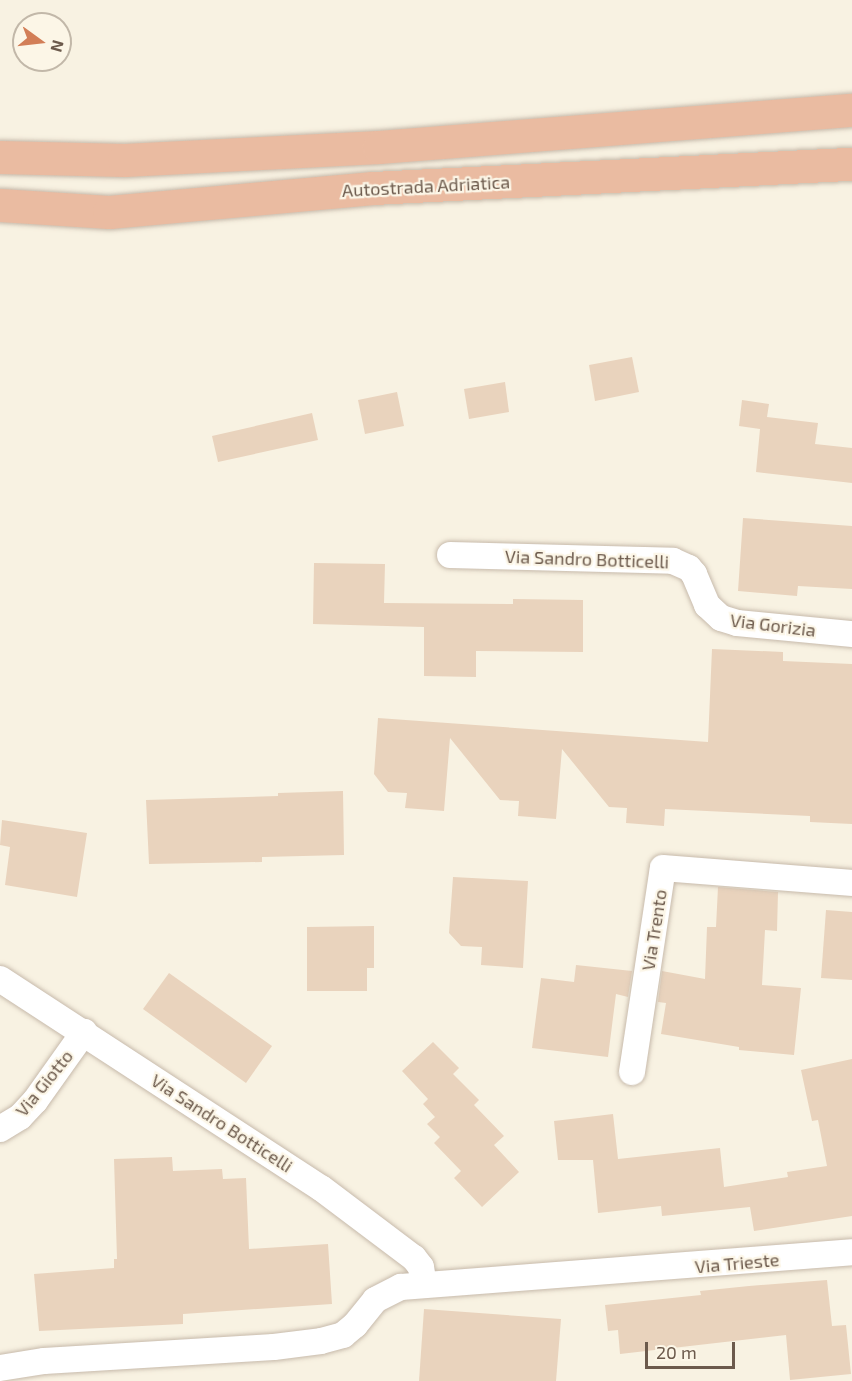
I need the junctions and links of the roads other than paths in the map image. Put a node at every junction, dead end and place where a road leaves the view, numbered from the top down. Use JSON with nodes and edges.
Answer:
{"nodes":[{"id":1,"x":852,"y":110,"type":"edge"},
{"id":2,"x":0,"y":157,"type":"edge"},
{"id":3,"x":852,"y":164,"type":"edge"},
{"id":4,"x":0,"y":205,"type":"edge"},
{"id":5,"x":450,"y":555,"type":"dead end"},
{"id":6,"x":705,"y":598,"type":"joint"},
{"id":7,"x":852,"y":634,"type":"edge"},
{"id":8,"x":852,"y":883,"type":"edge"},
{"id":9,"x":0,"y":979,"type":"edge"},
{"id":10,"x":84,"y":1032,"type":"junction"},
{"id":11,"x":632,"y":1072,"type":"dead end"},
{"id":12,"x":0,"y":1129,"type":"edge"},
{"id":13,"x":852,"y":1252,"type":"edge"},
{"id":14,"x":424,"y":1285,"type":"junction"},
{"id":15,"x":0,"y":1368,"type":"edge"}],
"edges":[{"from":1,"to":2,"type":"highway"},
{"from":3,"to":4,"type":"highway","name":"Autostrada Adriatica"},
{"from":5,"to":6,"type":"street","name":"Via Sandro Botticelli"},
{"from":6,"to":7,"type":"street","name":"Via Gorizia"},
{"from":8,"to":11,"type":"street","name":"Via Trento"},
{"from":9,"to":10,"type":"street","name":"Via Sandro Botticelli"},
{"from":10,"to":12,"type":"street","name":"Via Giotto"},
{"from":10,"to":14,"type":"street","name":"Via Sandro Botticelli"},
{"from":13,"to":14,"type":"street","name":"Via Trieste"},
{"from":14,"to":15,"type":"street"}]}
